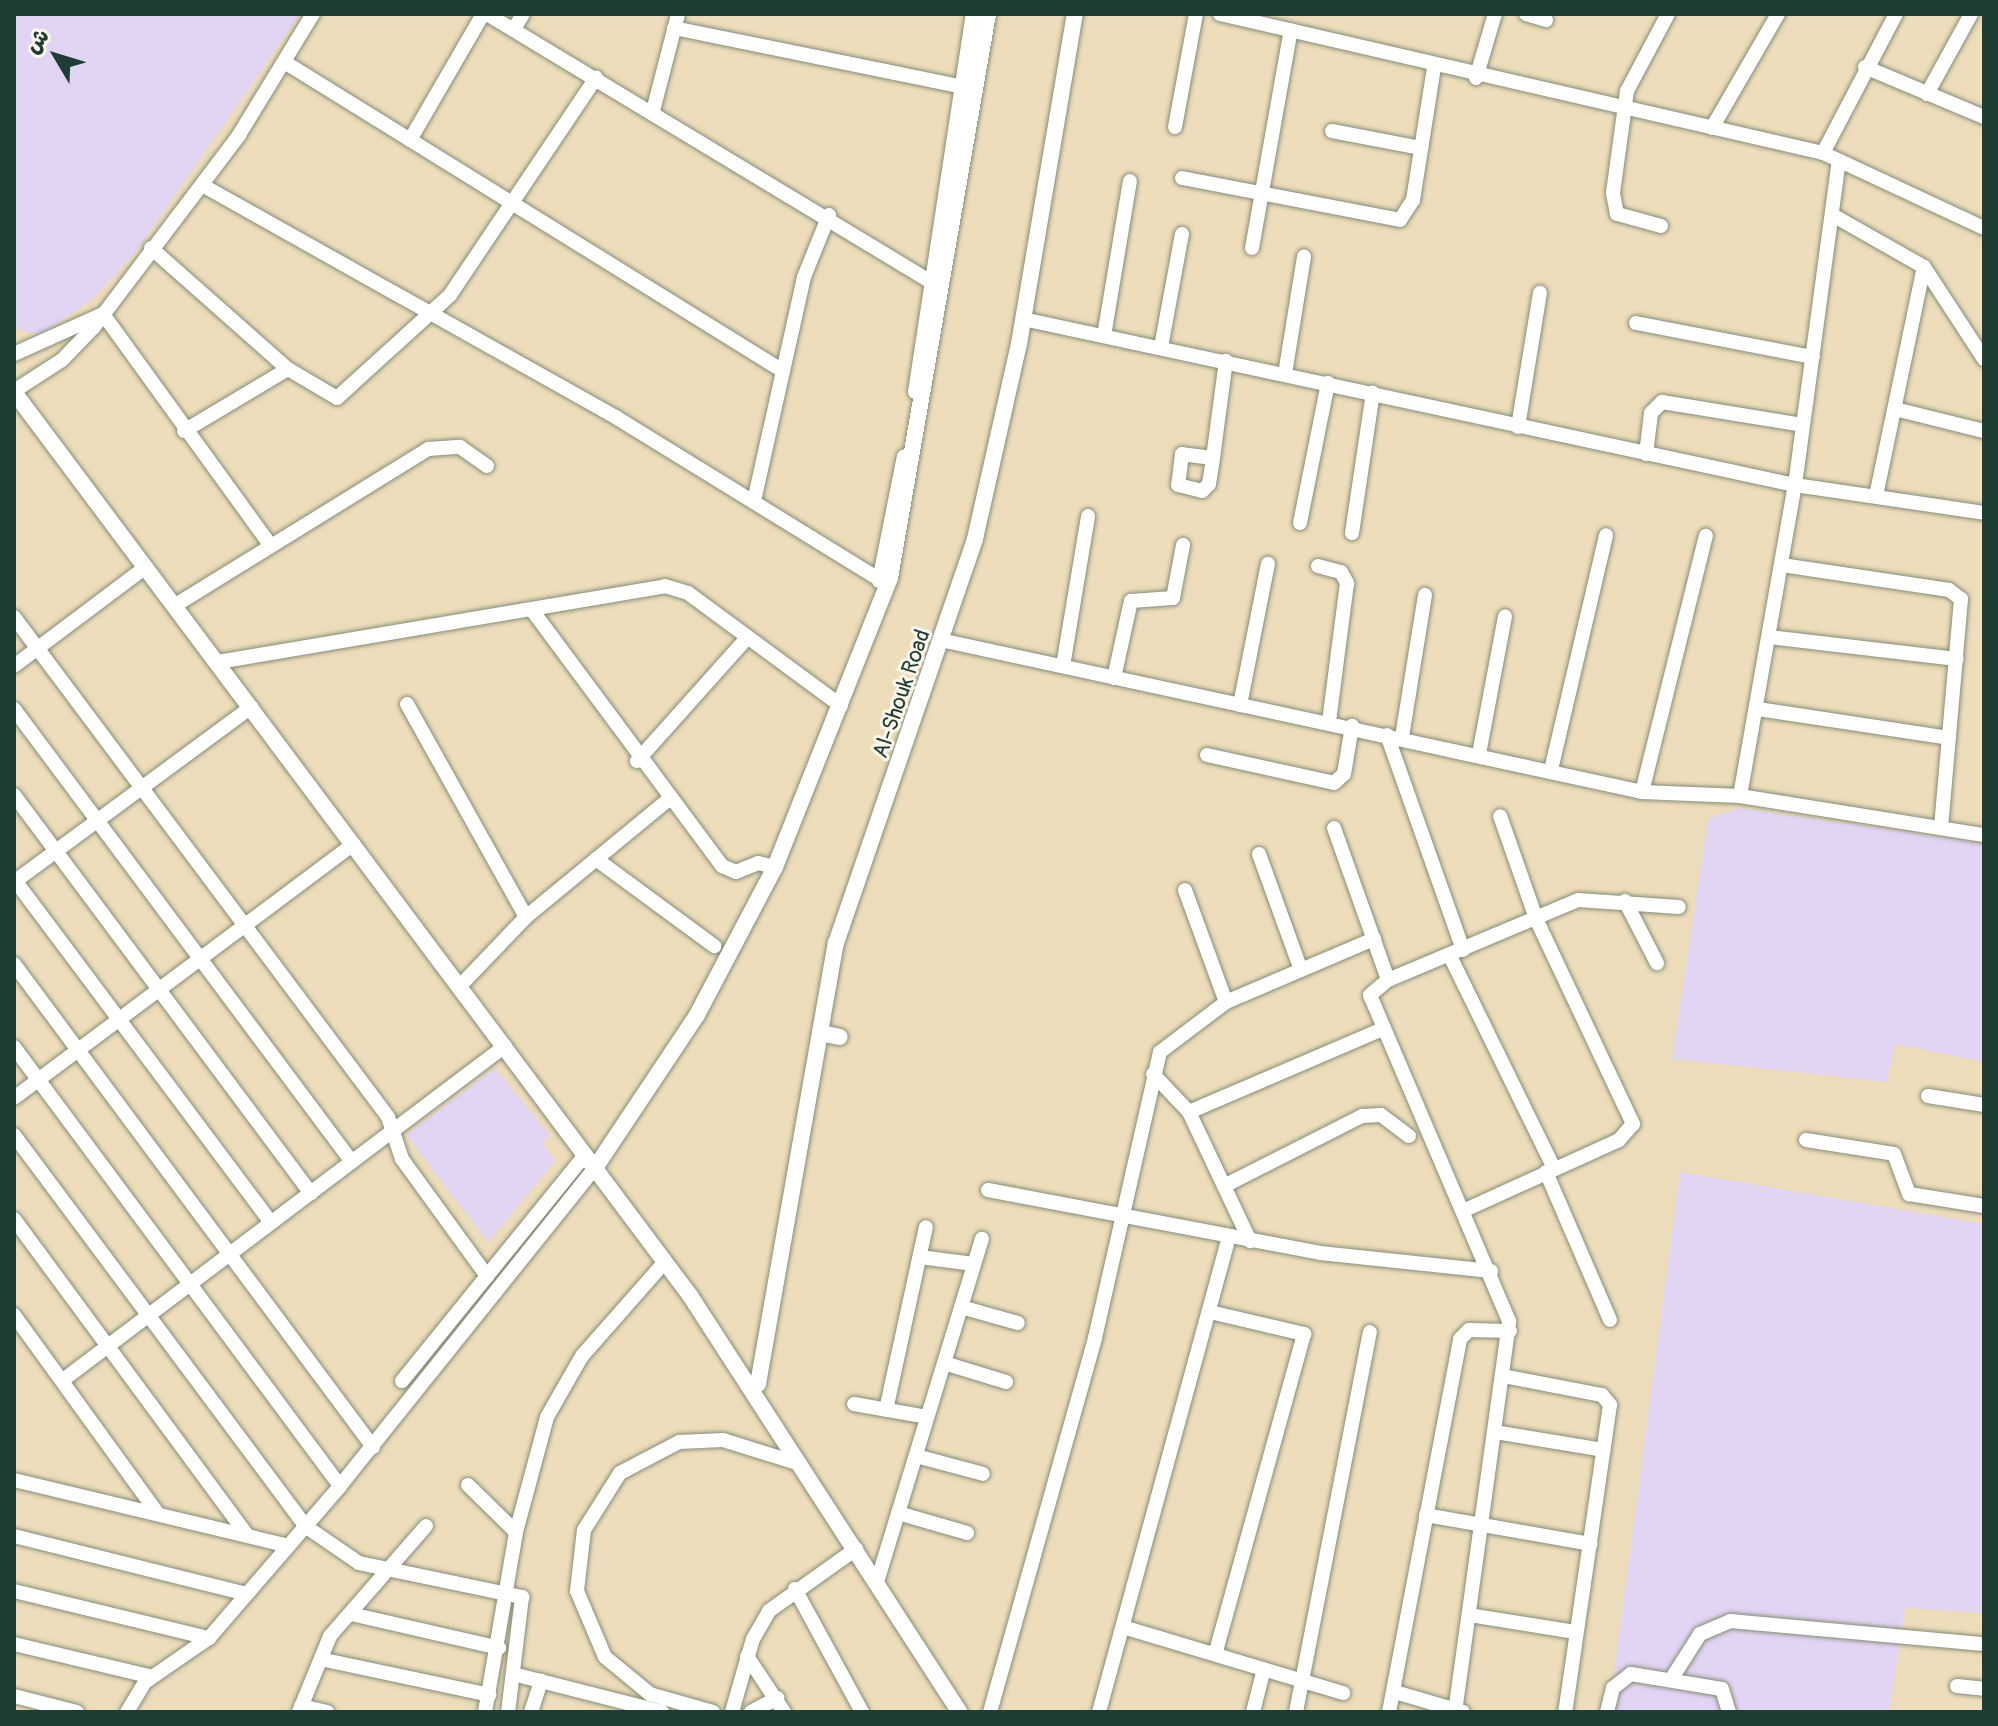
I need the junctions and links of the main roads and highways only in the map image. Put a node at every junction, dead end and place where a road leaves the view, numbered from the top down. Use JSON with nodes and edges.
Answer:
{"nodes":[{"id":1,"x":988,"y":14,"type":"edge"},
{"id":2,"x":1075,"y":14,"type":"edge"},
{"id":3,"x":14,"y":392,"type":"edge"},
{"id":4,"x":821,"y":1033,"type":"junction"},
{"id":5,"x":840,"y":1037,"type":"dead end"},
{"id":6,"x":590,"y":1161,"type":"junction"},
{"id":7,"x":756,"y":1386,"type":"junction"},
{"id":8,"x":817,"y":1487,"type":"junction"},
{"id":9,"x":959,"y":1712,"type":"edge"}],
"edges":[{"from":1,"to":6,"type":"main road"},
{"from":2,"to":4,"type":"main road","name":"Al-Shouk Road"},
{"from":3,"to":6,"type":"main road"},
{"from":4,"to":5,"type":"main road"},
{"from":4,"to":7,"type":"main road","name":"Al-Shouk Road"},
{"from":6,"to":7,"type":"main road"},
{"from":7,"to":8,"type":"main road"},
{"from":7,"to":8,"type":"main road"},
{"from":8,"to":9,"type":"main road"}]}
